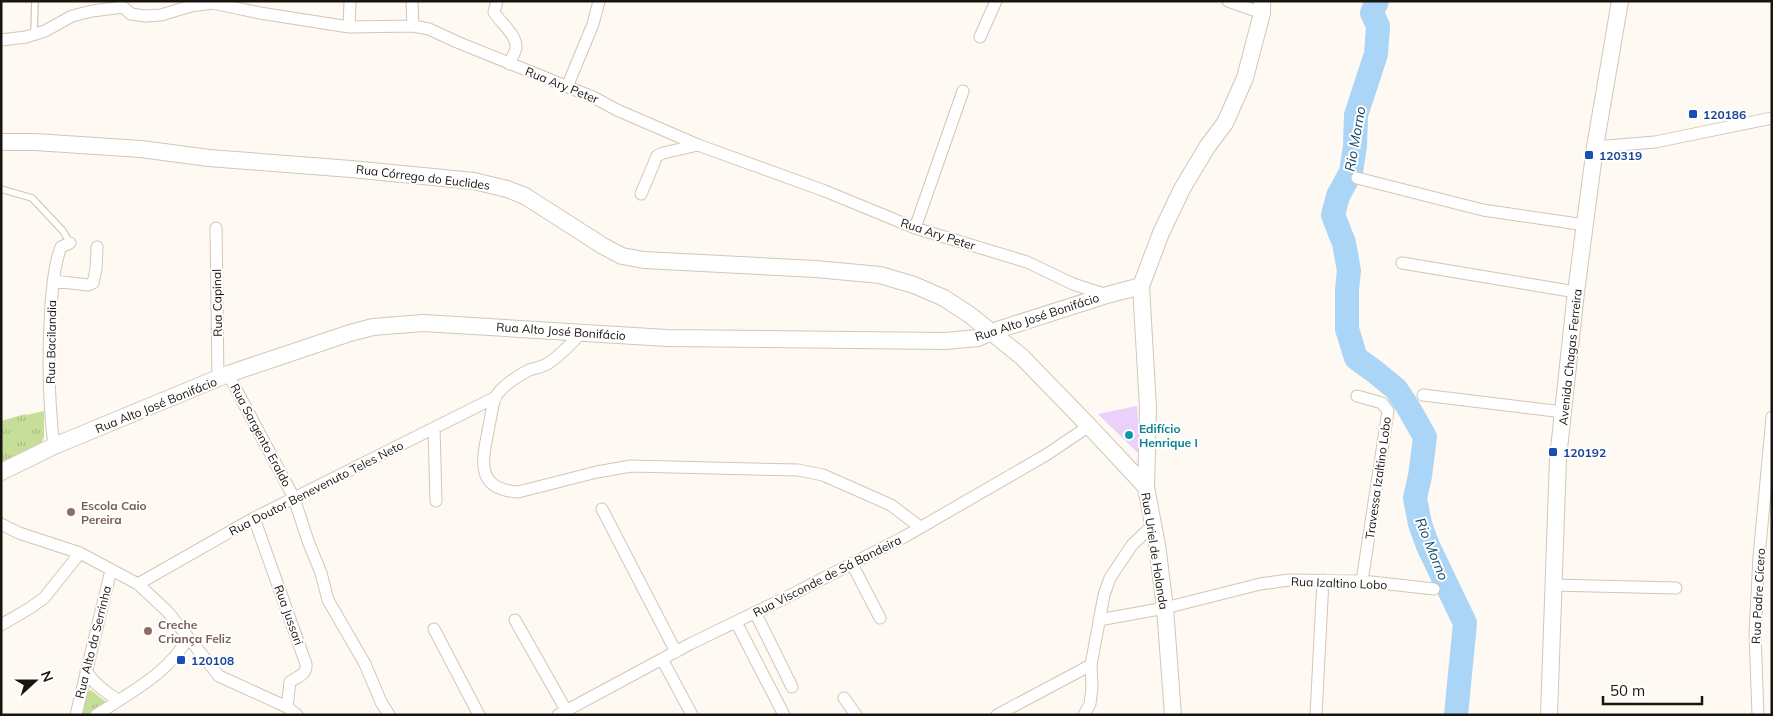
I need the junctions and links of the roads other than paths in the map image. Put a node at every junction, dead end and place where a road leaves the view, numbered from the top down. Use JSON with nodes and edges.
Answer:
{"nodes":[{"id":1,"x":35,"y":1,"type":"edge"},
{"id":2,"x":350,"y":1,"type":"edge"},
{"id":3,"x":412,"y":1,"type":"edge"},
{"id":4,"x":497,"y":1,"type":"edge"},
{"id":5,"x":598,"y":1,"type":"edge"},
{"id":6,"x":996,"y":1,"type":"edge"},
{"id":7,"x":1228,"y":1,"type":"edge"},
{"id":8,"x":1620,"y":1,"type":"edge"},
{"id":9,"x":123,"y":4,"type":"edge"},
{"id":10,"x":1262,"y":7,"type":"edge"},
{"id":11,"x":349,"y":26,"type":"junction"},
{"id":12,"x":413,"y":26,"type":"junction"},
{"id":13,"x":34,"y":34,"type":"junction"},
{"id":14,"x":980,"y":37,"type":"dead end"},
{"id":15,"x":1,"y":40,"type":"edge"},
{"id":16,"x":509,"y":64,"type":"junction"},
{"id":17,"x":567,"y":87,"type":"junction"},
{"id":18,"x":963,"y":91,"type":"dead end"},
{"id":19,"x":1772,"y":118,"type":"edge"},
{"id":20,"x":1,"y":142,"type":"edge"},
{"id":21,"x":698,"y":145,"type":"junction"},
{"id":22,"x":1595,"y":147,"type":"junction"},
{"id":23,"x":1357,"y":178,"type":"dead end"},
{"id":24,"x":1,"y":189,"type":"edge"},
{"id":25,"x":641,"y":194,"type":"dead end"},
{"id":26,"x":1582,"y":224,"type":"junction"},
{"id":27,"x":216,"y":228,"type":"dead end"},
{"id":28,"x":915,"y":228,"type":"junction"},
{"id":29,"x":70,"y":243,"type":"joint"},
{"id":30,"x":97,"y":247,"type":"dead end"},
{"id":31,"x":1402,"y":263,"type":"dead end"},
{"id":32,"x":53,"y":281,"type":"junction"},
{"id":33,"x":1141,"y":286,"type":"junction"},
{"id":34,"x":1576,"y":292,"type":"junction"},
{"id":35,"x":1107,"y":295,"type":"junction"},
{"id":36,"x":991,"y":332,"type":"junction"},
{"id":37,"x":581,"y":333,"type":"junction"},
{"id":38,"x":223,"y":376,"type":"junction"},
{"id":39,"x":1423,"y":395,"type":"dead end"},
{"id":40,"x":1357,"y":396,"type":"dead end"},
{"id":41,"x":496,"y":397,"type":"junction"},
{"id":42,"x":1563,"y":412,"type":"junction"},
{"id":43,"x":1772,"y":417,"type":"edge"},
{"id":44,"x":1089,"y":426,"type":"junction"},
{"id":45,"x":434,"y":428,"type":"junction"},
{"id":46,"x":54,"y":446,"type":"junction"},
{"id":47,"x":1,"y":472,"type":"edge"},
{"id":48,"x":1146,"y":487,"type":"junction"},
{"id":49,"x":294,"y":498,"type":"junction"},
{"id":50,"x":436,"y":501,"type":"dead end"},
{"id":51,"x":602,"y":509,"type":"dead end"},
{"id":52,"x":254,"y":518,"type":"junction"},
{"id":53,"x":1,"y":524,"type":"edge"},
{"id":54,"x":1153,"y":524,"type":"junction"},
{"id":55,"x":920,"y":527,"type":"junction"},
{"id":56,"x":80,"y":553,"type":"junction"},
{"id":57,"x":852,"y":564,"type":"junction"},
{"id":58,"x":111,"y":570,"type":"junction"},
{"id":59,"x":1323,"y":580,"type":"junction"},
{"id":60,"x":1362,"y":582,"type":"junction"},
{"id":61,"x":138,"y":584,"type":"junction"},
{"id":62,"x":1553,"y":585,"type":"junction"},
{"id":63,"x":1676,"y":588,"type":"dead end"},
{"id":64,"x":1434,"y":589,"type":"dead end"},
{"id":65,"x":1164,"y":608,"type":"junction"},
{"id":66,"x":755,"y":612,"type":"junction"},
{"id":67,"x":880,"y":618,"type":"dead end"},
{"id":68,"x":515,"y":620,"type":"dead end"},
{"id":69,"x":1099,"y":620,"type":"junction"},
{"id":70,"x":736,"y":622,"type":"junction"},
{"id":71,"x":1,"y":625,"type":"edge"},
{"id":72,"x":434,"y":629,"type":"dead end"},
{"id":73,"x":188,"y":637,"type":"junction"},
{"id":74,"x":676,"y":652,"type":"junction"},
{"id":75,"x":662,"y":659,"type":"junction"},
{"id":76,"x":1091,"y":665,"type":"junction"},
{"id":77,"x":86,"y":671,"type":"junction"},
{"id":78,"x":792,"y":687,"type":"dead end"},
{"id":79,"x":844,"y":698,"type":"dead end"},
{"id":80,"x":118,"y":700,"type":"junction"},
{"id":81,"x":287,"y":707,"type":"junction"},
{"id":82,"x":562,"y":712,"type":"edge"},
{"id":83,"x":76,"y":715,"type":"edge"},
{"id":84,"x":96,"y":715,"type":"edge"},
{"id":85,"x":297,"y":715,"type":"edge"},
{"id":86,"x":389,"y":715,"type":"edge"},
{"id":87,"x":479,"y":715,"type":"edge"},
{"id":88,"x":692,"y":715,"type":"edge"},
{"id":89,"x":784,"y":715,"type":"edge"},
{"id":90,"x":856,"y":715,"type":"edge"},
{"id":91,"x":997,"y":715,"type":"edge"},
{"id":92,"x":1084,"y":715,"type":"edge"},
{"id":93,"x":1173,"y":715,"type":"edge"},
{"id":94,"x":1316,"y":715,"type":"edge"},
{"id":95,"x":1549,"y":715,"type":"edge"},
{"id":96,"x":1758,"y":715,"type":"edge"}],
"edges":[{"from":1,"to":13,"type":"lane"},
{"from":2,"to":11,"type":"street"},
{"from":3,"to":12,"type":"street"},
{"from":4,"to":16,"type":"street"},
{"from":5,"to":17,"type":"street"},
{"from":6,"to":14,"type":"street"},
{"from":7,"to":10,"type":"street"},
{"from":8,"to":22,"type":"main road","name":"Avenida Chagas Ferreira"},
{"from":9,"to":11,"type":"street","name":"Rua Ary Peter"},
{"from":9,"to":13,"type":"street","name":"Rua Ary Peter"},
{"from":10,"to":33,"type":"main road"},
{"from":11,"to":12,"type":"street","name":"Rua Ary Peter"},
{"from":12,"to":16,"type":"street","name":"Rua Ary Peter"},
{"from":13,"to":15,"type":"street","name":"Rua Ary Peter"},
{"from":16,"to":17,"type":"street","name":"Rua Ary Peter"},
{"from":17,"to":21,"type":"street","name":"Rua Ary Peter"},
{"from":18,"to":28,"type":"street"},
{"from":19,"to":22,"type":"street"},
{"from":20,"to":36,"type":"main road","name":"Rua Córrego do Euclides"},
{"from":21,"to":25,"type":"street"},
{"from":21,"to":28,"type":"street","name":"Rua Ary Peter"},
{"from":22,"to":26,"type":"main road","name":"Avenida Chagas Ferreira"},
{"from":23,"to":26,"type":"street"},
{"from":24,"to":29,"type":"lane"},
{"from":26,"to":34,"type":"main road","name":"Avenida Chagas Ferreira"},
{"from":27,"to":38,"type":"street","name":"Rua Capinal"},
{"from":28,"to":35,"type":"street","name":"Rua Ary Peter"},
{"from":29,"to":32,"type":"street","name":"Rua Bacilandia"},
{"from":30,"to":32,"type":"street"},
{"from":31,"to":34,"type":"street"},
{"from":32,"to":46,"type":"street","name":"Rua Bacilandia"},
{"from":33,"to":35,"type":"main road","name":"Rua Alto José Bonifácio"},
{"from":33,"to":48,"type":"main road"},
{"from":34,"to":42,"type":"main road","name":"Avenida Chagas Ferreira"},
{"from":35,"to":36,"type":"main road","name":"Rua Alto José Bonifácio"},
{"from":36,"to":37,"type":"main road","name":"Rua Alto José Bonifácio"},
{"from":36,"to":44,"type":"main road","name":"Rua Uriel de Holanda"},
{"from":37,"to":38,"type":"main road","name":"Rua Alto José Bonifácio"},
{"from":37,"to":41,"type":"street","name":"Rua Doutor Benevenuto Teles Neto"},
{"from":38,"to":46,"type":"main road","name":"Rua Alto José Bonifácio"},
{"from":38,"to":49,"type":"street","name":"Rua Sargento Eraldo"},
{"from":39,"to":42,"type":"street"},
{"from":40,"to":60,"type":"street","name":"Travessa Izaltino Lobo"},
{"from":41,"to":45,"type":"street","name":"Rua Doutor Benevenuto Teles Neto"},
{"from":41,"to":55,"type":"street"},
{"from":42,"to":62,"type":"main road","name":"Avenida Chagas Ferreira"},
{"from":43,"to":96,"type":"street","name":"Rua Padre Cícero"},
{"from":44,"to":48,"type":"main road","name":"Rua Uriel de Holanda"},
{"from":44,"to":55,"type":"street","name":"Rua Visconde de Sá Bandeira"},
{"from":45,"to":49,"type":"street","name":"Rua Doutor Benevenuto Teles Neto"},
{"from":45,"to":50,"type":"street"},
{"from":46,"to":47,"type":"main road","name":"Rua Alto José Bonifácio"},
{"from":48,"to":54,"type":"main road","name":"Rua Uriel de Holanda"},
{"from":49,"to":52,"type":"street","name":"Rua Doutor Benevenuto Teles Neto"},
{"from":49,"to":86,"type":"street","name":"Rua Sargento Eraldo"},
{"from":51,"to":74,"type":"street"},
{"from":52,"to":61,"type":"street","name":"Rua Doutor Benevenuto Teles Neto"},
{"from":52,"to":81,"type":"street","name":"Rua Jussari"},
{"from":53,"to":56,"type":"street"},
{"from":54,"to":65,"type":"main road","name":"Rua Uriel de Holanda"},
{"from":54,"to":69,"type":"street"},
{"from":55,"to":57,"type":"street","name":"Rua Visconde de Sá Bandeira"},
{"from":56,"to":58,"type":"street"},
{"from":56,"to":71,"type":"street"},
{"from":57,"to":66,"type":"street","name":"Rua Visconde de Sá Bandeira"},
{"from":57,"to":67,"type":"street"},
{"from":58,"to":61,"type":"street"},
{"from":58,"to":77,"type":"street","name":"Rua Alto da Serrinha"},
{"from":59,"to":60,"type":"street","name":"Rua Izaltino Lobo"},
{"from":59,"to":65,"type":"street","name":"Rua Izaltino Lobo"},
{"from":59,"to":94,"type":"street"},
{"from":60,"to":64,"type":"street","name":"Rua Izaltino Lobo"},
{"from":61,"to":73,"type":"street"},
{"from":62,"to":63,"type":"street"},
{"from":62,"to":95,"type":"main road","name":"Avenida Chagas Ferreira"},
{"from":65,"to":69,"type":"street","name":"Rua Izaltino Lobo"},
{"from":65,"to":93,"type":"main road","name":"Rua Uriel de Holanda"},
{"from":66,"to":70,"type":"street","name":"Rua Visconde de Sá Bandeira"},
{"from":66,"to":78,"type":"street"},
{"from":68,"to":82,"type":"street"},
{"from":69,"to":76,"type":"street"},
{"from":70,"to":74,"type":"street","name":"Rua Visconde de Sá Bandeira"},
{"from":70,"to":89,"type":"street"},
{"from":72,"to":87,"type":"street"},
{"from":73,"to":80,"type":"street"},
{"from":73,"to":81,"type":"street"},
{"from":74,"to":75,"type":"street","name":"Rua Visconde de Sá Bandeira"},
{"from":75,"to":82,"type":"street","name":"Rua Visconde de Sá Bandeira"},
{"from":75,"to":88,"type":"street"},
{"from":76,"to":91,"type":"street"},
{"from":76,"to":92,"type":"street"},
{"from":77,"to":80,"type":"street"},
{"from":77,"to":83,"type":"street","name":"Rua Alto da Serrinha"},
{"from":79,"to":90,"type":"street"},
{"from":80,"to":84,"type":"street"},
{"from":81,"to":85,"type":"street"}]}
